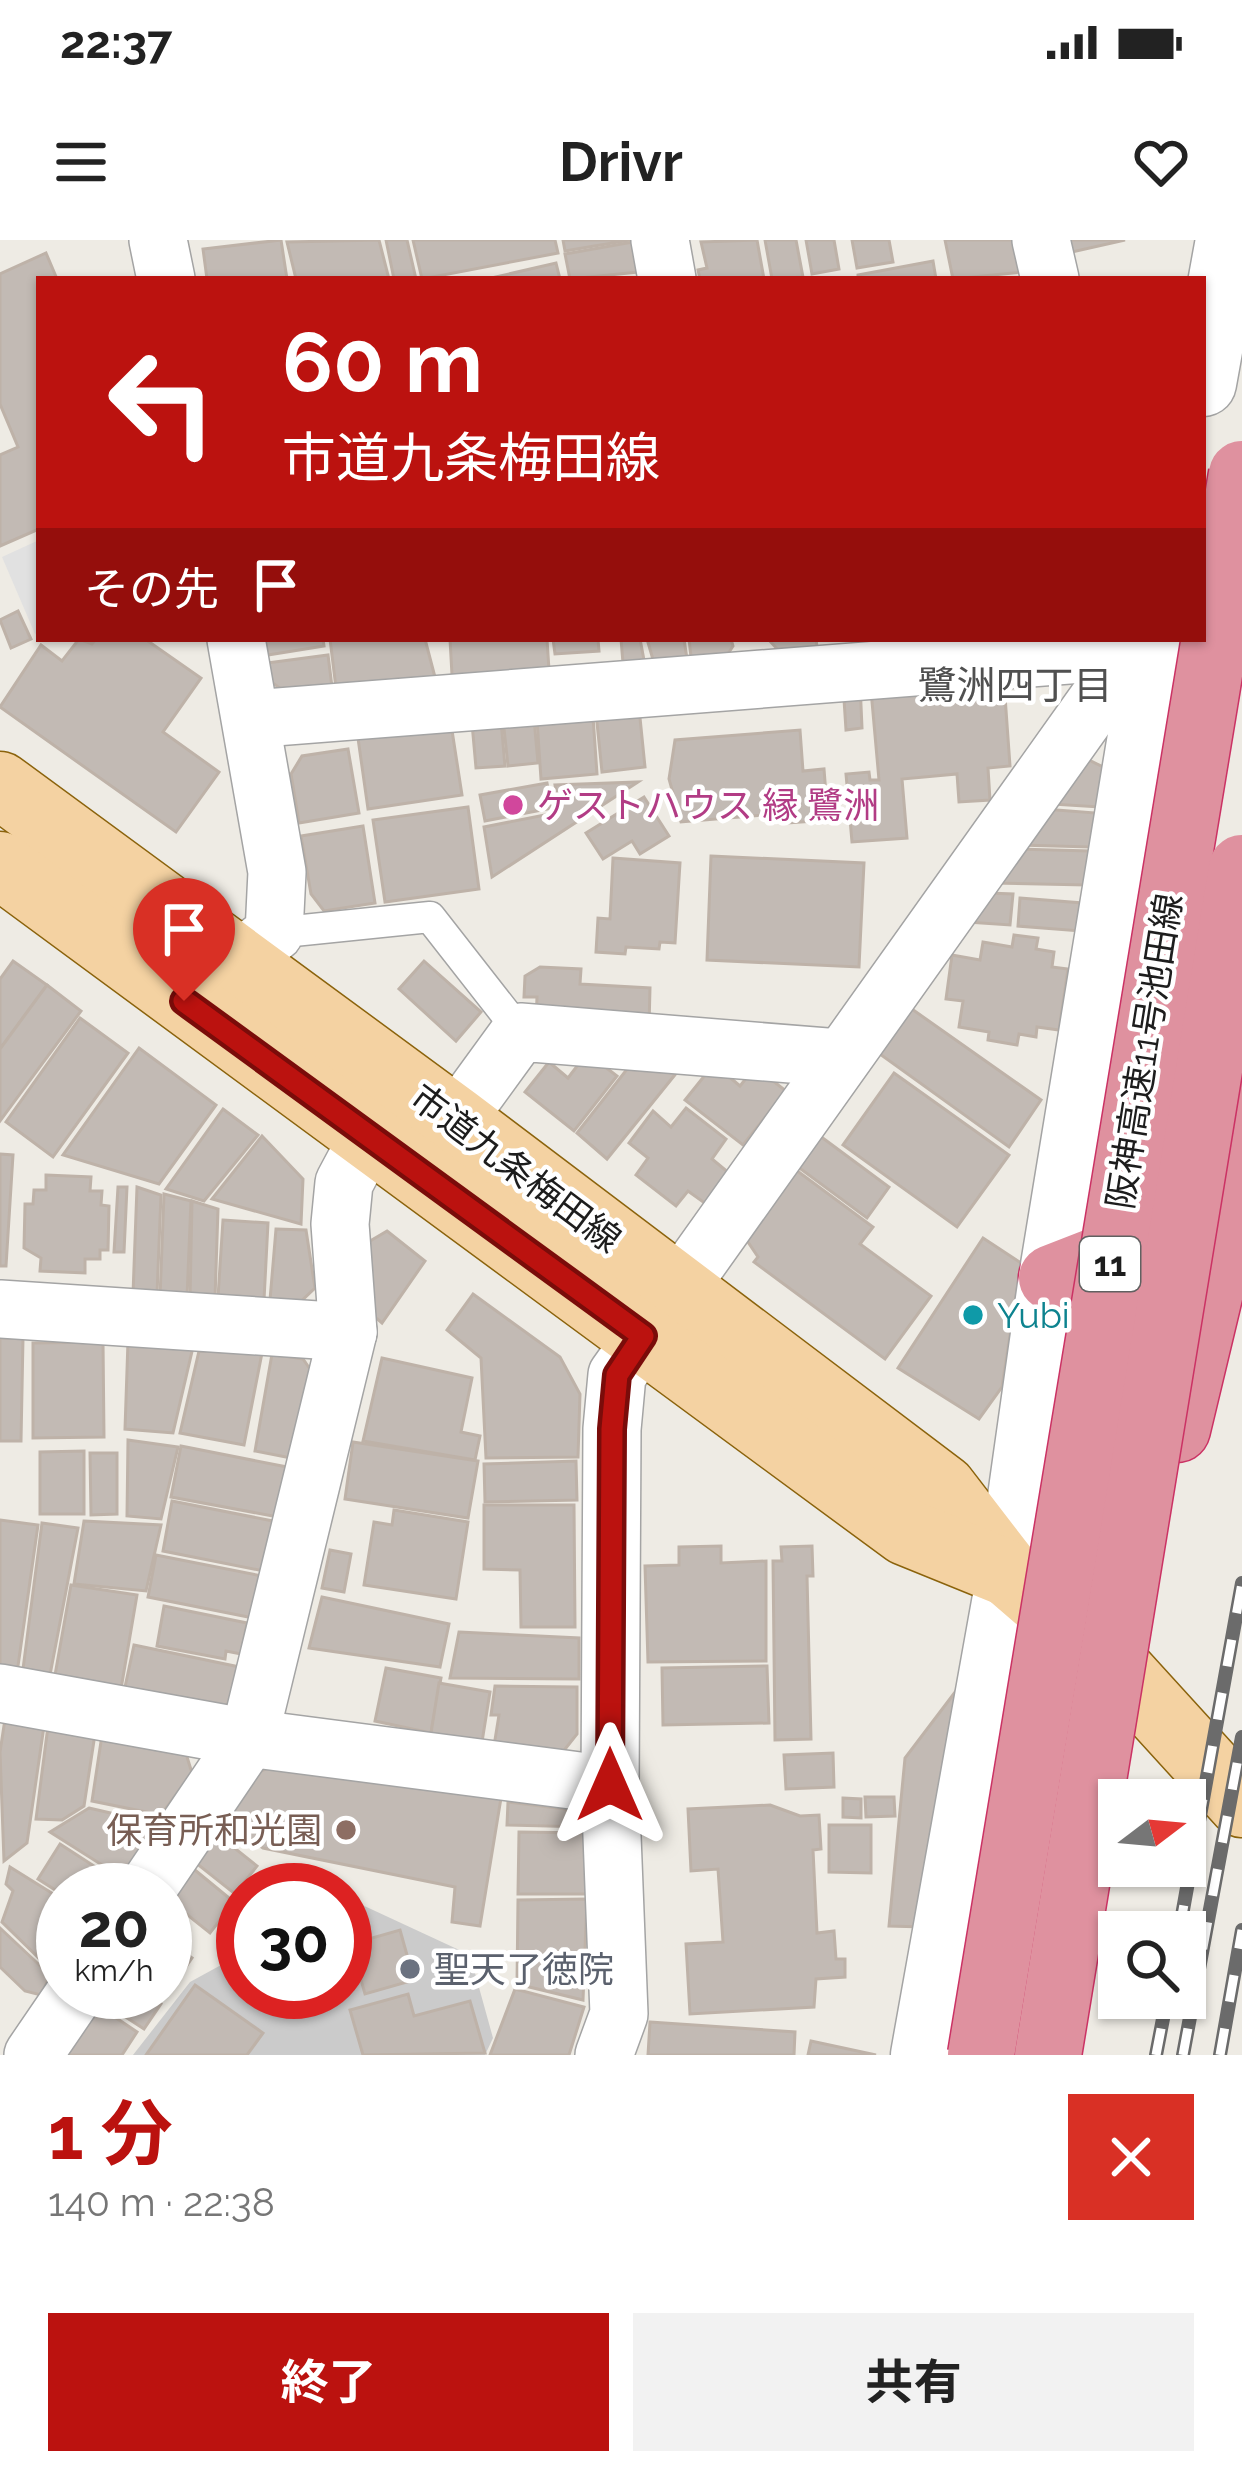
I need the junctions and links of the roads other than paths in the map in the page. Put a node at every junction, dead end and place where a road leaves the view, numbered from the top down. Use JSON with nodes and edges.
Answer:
{"nodes":[{"id":1,"x":158,"y":240,"type":"edge"},
{"id":2,"x":660,"y":240,"type":"edge"},
{"id":3,"x":1041,"y":240,"type":"edge"},
{"id":4,"x":1229,"y":240,"type":"edge"},
{"id":5,"x":165,"y":276,"type":"edge"},
{"id":6,"x":667,"y":276,"type":"edge"},
{"id":7,"x":1049,"y":276,"type":"edge"},
{"id":8,"x":1206,"y":366,"type":"edge"},
{"id":9,"x":1242,"y":474,"type":"edge"},
{"id":10,"x":1206,"y":482,"type":"edge"},
{"id":11,"x":1242,"y":488,"type":"edge"},
{"id":12,"x":237,"y":642,"type":"edge"},
{"id":13,"x":1144,"y":645,"type":"edge"},
{"id":14,"x":743,"y":659,"type":"edge"},
{"id":15,"x":251,"y":718,"type":"junction"},
{"id":16,"x":0,"y":785,"type":"edge"},
{"id":17,"x":0,"y":865,"type":"edge"},
{"id":18,"x":1242,"y":868,"type":"edge"},
{"id":19,"x":254,"y":948,"type":"junction"},
{"id":20,"x":520,"y":1032,"type":"junction"},
{"id":21,"x":839,"y":1058,"type":"junction"},
{"id":22,"x":1242,"y":1093,"type":"edge"},
{"id":23,"x":456,"y":1120,"type":"junction"},
{"id":24,"x":368,"y":1138,"type":"junction"},
{"id":25,"x":1242,"y":1158,"type":"edge"},
{"id":26,"x":1052,"y":1278,"type":"junction"},
{"id":27,"x":0,"y":1309,"type":"edge"},
{"id":28,"x":660,"y":1313,"type":"junction"},
{"id":29,"x":348,"y":1333,"type":"junction"},
{"id":30,"x":1010,"y":1575,"type":"junction"},
{"id":31,"x":1119,"y":1669,"type":"junction"},
{"id":32,"x":0,"y":1693,"type":"edge"},
{"id":33,"x":249,"y":1738,"type":"junction"},
{"id":34,"x":610,"y":1785,"type":"junction"},
{"id":35,"x":1242,"y":1804,"type":"edge"},
{"id":36,"x":164,"y":1863,"type":"edge"},
{"id":37,"x":58,"y":2019,"type":"edge"},
{"id":38,"x":33,"y":2055,"type":"edge"},
{"id":39,"x":604,"y":2055,"type":"edge"},
{"id":40,"x":924,"y":2055,"type":"edge"},
{"id":41,"x":982,"y":2055,"type":"edge"},
{"id":42,"x":1048,"y":2055,"type":"edge"}],
"edges":[{"from":1,"to":5,"type":"street"},
{"from":2,"to":6,"type":"street"},
{"from":3,"to":7,"type":"street"},
{"from":4,"to":8,"type":"street"},
{"from":9,"to":41,"type":"highway","name":"阪神高速11号池田線","number":"11","bridge":true},
{"from":10,"to":11,"type":"street"},
{"from":12,"to":15,"type":"street"},
{"from":13,"to":14,"type":"street"},
{"from":13,"to":21,"type":"street"},
{"from":13,"to":26,"type":"street"},
{"from":14,"to":15,"type":"street"},
{"from":15,"to":19,"type":"street"},
{"from":16,"to":19,"type":"main road","name":"市道九条梅田線"},
{"from":17,"to":24,"type":"main road","name":"市道九条梅田線"},
{"from":18,"to":42,"type":"highway","name":"阪神高速11号池田線","number":"11","bridge":true},
{"from":19,"to":20,"type":"lane"},
{"from":19,"to":23,"type":"main road","name":"市道九条梅田線"},
{"from":20,"to":21,"type":"street"},
{"from":20,"to":23,"type":"street"},
{"from":21,"to":28,"type":"street"},
{"from":22,"to":26,"type":"highway"},
{"from":23,"to":28,"type":"main road","name":"市道九条梅田線"},
{"from":24,"to":28,"type":"main road","name":"市道九条梅田線"},
{"from":24,"to":29,"type":"street"},
{"from":25,"to":31,"type":"highway"},
{"from":26,"to":30,"type":"street"},
{"from":27,"to":29,"type":"street"},
{"from":28,"to":30,"type":"main road","name":"市道九条梅田線"},
{"from":28,"to":34,"type":"street"},
{"from":29,"to":33,"type":"street"},
{"from":30,"to":31,"type":"main road","name":"市道九条梅田線"},
{"from":30,"to":40,"type":"street"},
{"from":31,"to":35,"type":"main road","name":"市道九条梅田線"},
{"from":32,"to":33,"type":"street"},
{"from":33,"to":34,"type":"street"},
{"from":33,"to":36,"type":"street"},
{"from":34,"to":39,"type":"street"},
{"from":37,"to":38,"type":"street"}]}
